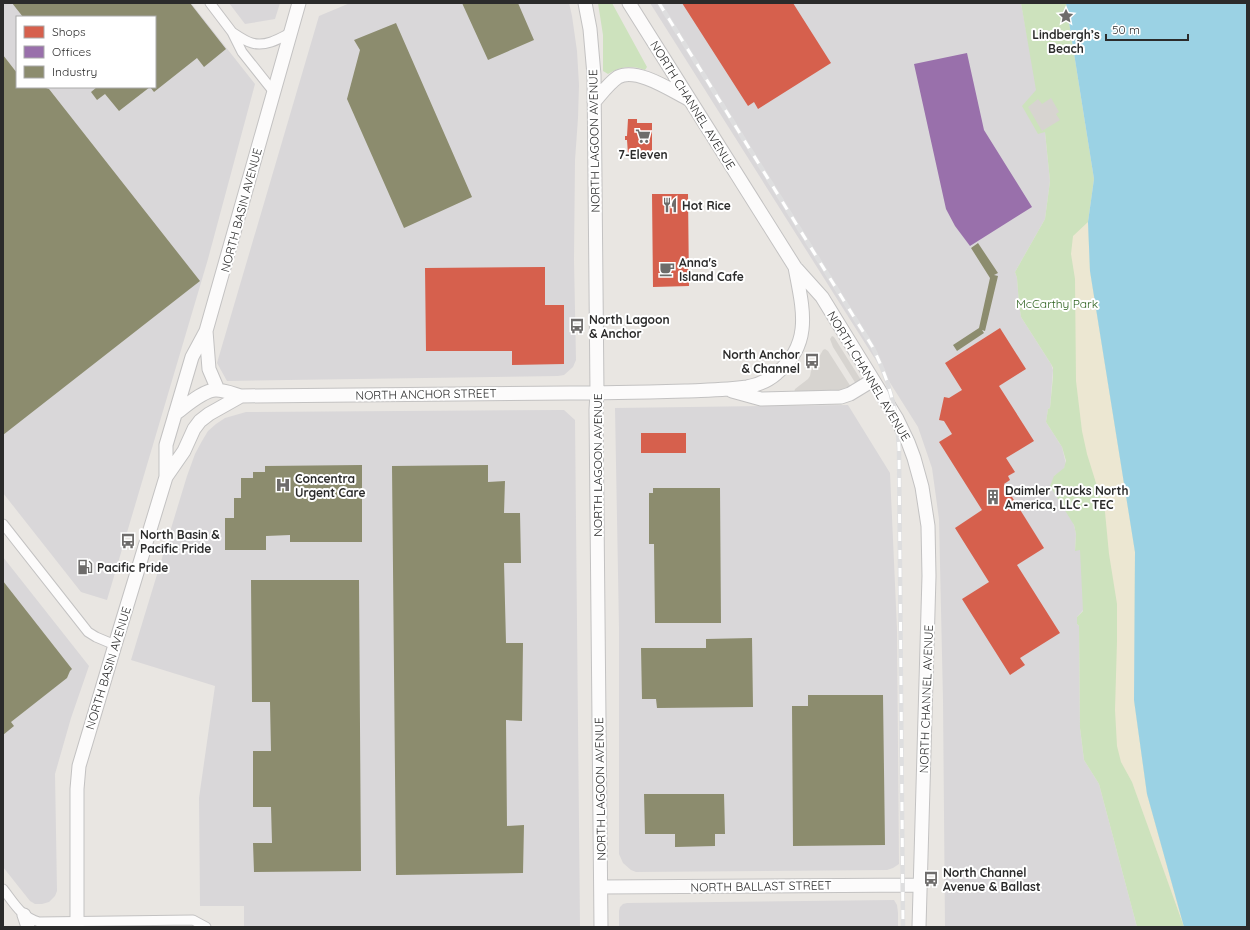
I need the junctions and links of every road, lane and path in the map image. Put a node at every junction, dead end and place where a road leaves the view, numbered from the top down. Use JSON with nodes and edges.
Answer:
{"nodes":[{"id":1,"x":210,"y":3,"type":"edge"},
{"id":2,"x":299,"y":3,"type":"edge"},
{"id":3,"x":585,"y":3,"type":"edge"},
{"id":4,"x":629,"y":3,"type":"edge"},
{"id":5,"x":232,"y":32,"type":"junction"},
{"id":6,"x":290,"y":32,"type":"junction"},
{"id":7,"x":273,"y":91,"type":"junction"},
{"id":8,"x":690,"y":100,"type":"junction"},
{"id":9,"x":594,"y":102,"type":"junction"},
{"id":10,"x":795,"y":267,"type":"junction"},
{"id":11,"x":206,"y":330,"type":"junction"},
{"id":12,"x":872,"y":380,"type":"junction"},
{"id":13,"x":724,"y":389,"type":"junction"},
{"id":14,"x":218,"y":390,"type":"junction"},
{"id":15,"x":596,"y":393,"type":"junction"},
{"id":16,"x":241,"y":396,"type":"junction"},
{"id":17,"x":176,"y":414,"type":"junction"},
{"id":18,"x":166,"y":477,"type":"junction"},
{"id":19,"x":3,"y":524,"type":"edge"},
{"id":20,"x":114,"y":645,"type":"junction"},
{"id":21,"x":920,"y":884,"type":"junction"},
{"id":22,"x":601,"y":887,"type":"junction"},
{"id":23,"x":3,"y":889,"type":"edge"},
{"id":24,"x":26,"y":921,"type":"edge"},
{"id":25,"x":77,"y":924,"type":"edge"},
{"id":26,"x":206,"y":927,"type":"edge"},
{"id":27,"x":601,"y":927,"type":"edge"},
{"id":28,"x":919,"y":927,"type":"edge"}],
"edges":[{"from":1,"to":5,"type":"street"},
{"from":2,"to":6,"type":"street","name":"NORTH BASIN AVENUE"},
{"from":3,"to":9,"type":"street","name":"NORTH LAGOON AVENUE"},
{"from":4,"to":8,"type":"street","name":"NORTH CHANNEL AVENUE"},
{"from":5,"to":6,"type":"street"},
{"from":5,"to":7,"type":"street"},
{"from":6,"to":7,"type":"street","name":"NORTH BASIN AVENUE"},
{"from":7,"to":11,"type":"street","name":"NORTH BASIN AVENUE"},
{"from":8,"to":9,"type":"street"},
{"from":8,"to":10,"type":"street","name":"NORTH CHANNEL AVENUE"},
{"from":9,"to":15,"type":"street","name":"NORTH LAGOON AVENUE"},
{"from":10,"to":12,"type":"street","name":"NORTH CHANNEL AVENUE"},
{"from":10,"to":13,"type":"street","name":"NORTH ANCHOR STREET"},
{"from":11,"to":14,"type":"street"},
{"from":11,"to":17,"type":"street","name":"NORTH BASIN AVENUE"},
{"from":12,"to":13,"type":"street","name":"NORTH ANCHOR STREET"},
{"from":12,"to":21,"type":"street","name":"NORTH CHANNEL AVENUE"},
{"from":13,"to":15,"type":"street","name":"NORTH ANCHOR STREET"},
{"from":14,"to":16,"type":"street"},
{"from":14,"to":17,"type":"street"},
{"from":15,"to":16,"type":"street","name":"NORTH ANCHOR STREET"},
{"from":15,"to":22,"type":"street","name":"NORTH LAGOON AVENUE"},
{"from":16,"to":18,"type":"street","name":"NORTH ANCHOR STREET"},
{"from":17,"to":18,"type":"street","name":"NORTH BASIN AVENUE"},
{"from":18,"to":20,"type":"street","name":"NORTH BASIN AVENUE"},
{"from":19,"to":20,"type":"street"},
{"from":20,"to":25,"type":"street","name":"NORTH BASIN AVENUE"},
{"from":21,"to":22,"type":"street","name":"NORTH BALLAST STREET"},
{"from":21,"to":28,"type":"street","name":"NORTH CHANNEL AVENUE"},
{"from":22,"to":27,"type":"street","name":"NORTH LAGOON AVENUE"},
{"from":23,"to":24,"type":"street"},
{"from":24,"to":25,"type":"street"},
{"from":25,"to":26,"type":"street"}]}
